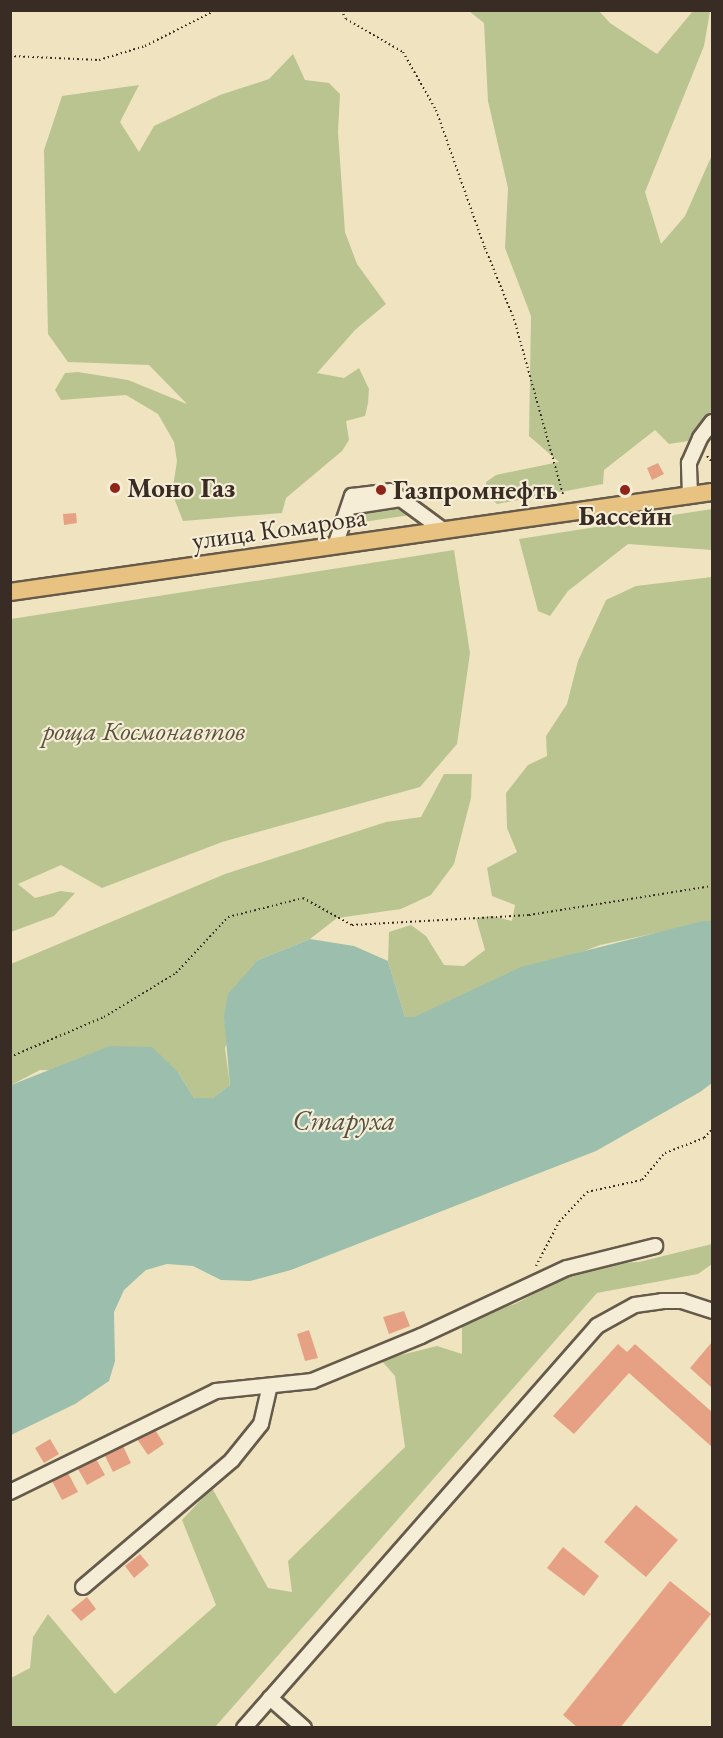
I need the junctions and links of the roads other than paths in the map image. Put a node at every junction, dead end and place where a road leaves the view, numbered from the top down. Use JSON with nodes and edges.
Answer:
{"nodes":[{"id":1,"x":712,"y":422,"type":"edge"},
{"id":2,"x":712,"y":492,"type":"edge"},
{"id":3,"x":690,"y":495,"type":"junction"},
{"id":4,"x":443,"y":530,"type":"junction"},
{"id":5,"x":335,"y":546,"type":"junction"},
{"id":6,"x":10,"y":592,"type":"edge"},
{"id":7,"x":654,"y":1246,"type":"dead end"},
{"id":8,"x":712,"y":1311,"type":"edge"},
{"id":9,"x":269,"y":1388,"type":"junction"},
{"id":10,"x":10,"y":1492,"type":"edge"},
{"id":11,"x":83,"y":1587,"type":"dead end"},
{"id":12,"x":270,"y":1698,"type":"junction"},
{"id":13,"x":244,"y":1728,"type":"edge"},
{"id":14,"x":304,"y":1728,"type":"edge"}],
"edges":[{"from":1,"to":3,"type":"street"},
{"from":2,"to":3,"type":"main road","name":"улица Комарова"},
{"from":3,"to":4,"type":"main road","name":"улица Комарова"},
{"from":4,"to":5,"type":"main road","name":"улица Комарова"},
{"from":4,"to":5,"type":"street"},
{"from":5,"to":6,"type":"main road","name":"улица Комарова"},
{"from":7,"to":9,"type":"street"},
{"from":8,"to":12,"type":"street"},
{"from":9,"to":10,"type":"street"},
{"from":9,"to":11,"type":"street"},
{"from":12,"to":13,"type":"street"},
{"from":12,"to":14,"type":"street"}]}
